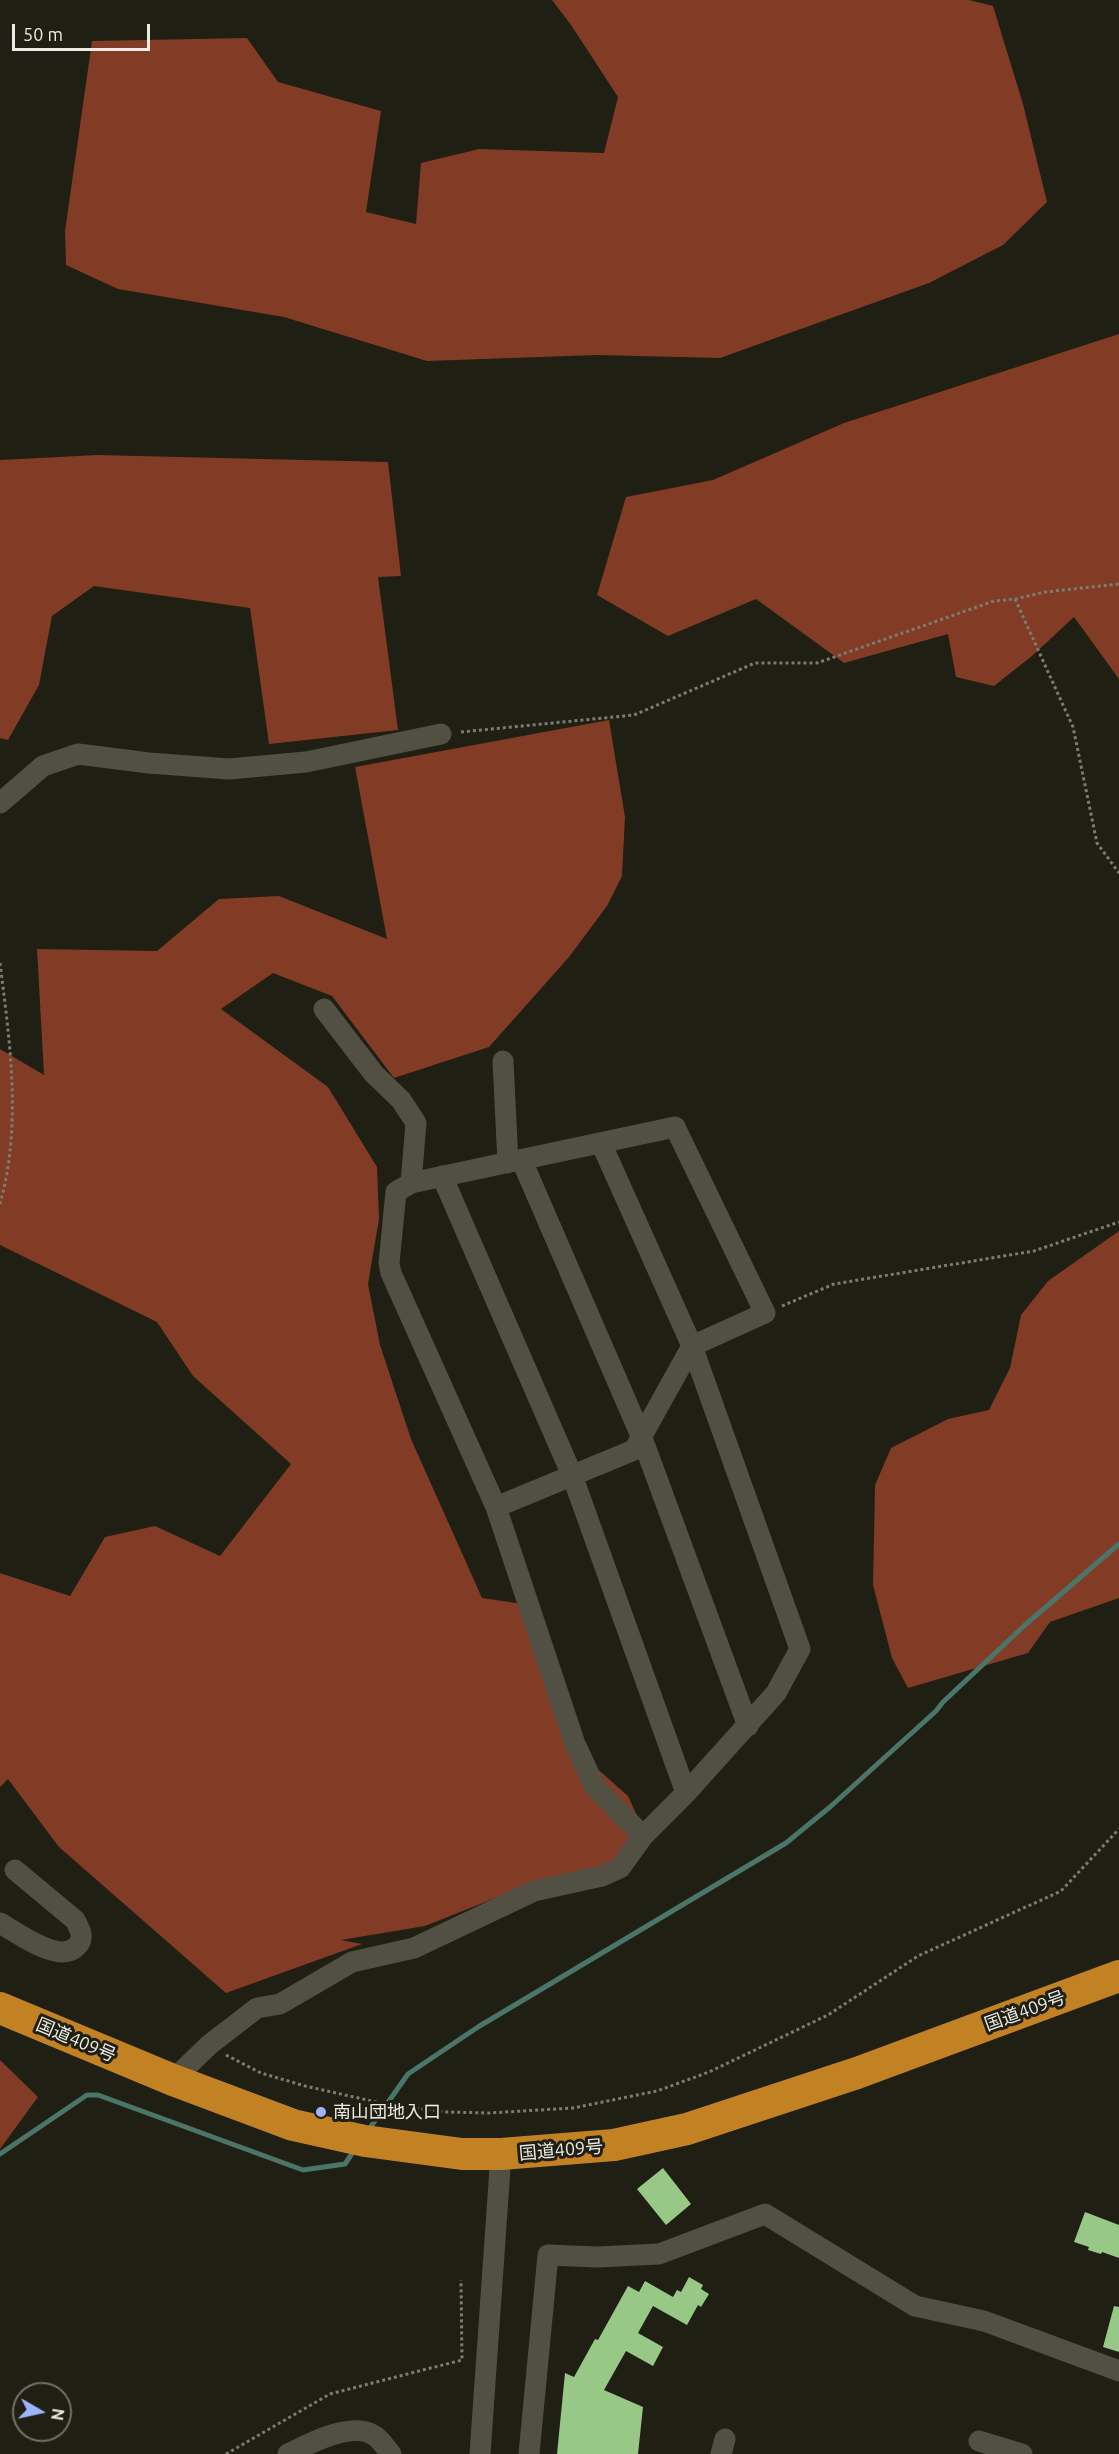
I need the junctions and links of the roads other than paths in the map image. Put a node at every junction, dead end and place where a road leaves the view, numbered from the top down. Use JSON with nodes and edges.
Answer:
{"nodes":[{"id":1,"x":441,"y":734,"type":"road end"},
{"id":2,"x":0,"y":803,"type":"edge"},
{"id":3,"x":324,"y":1009,"type":"dead end"},
{"id":4,"x":503,"y":1061,"type":"dead end"},
{"id":5,"x":601,"y":1143,"type":"junction"},
{"id":6,"x":515,"y":1162,"type":"junction"},
{"id":7,"x":442,"y":1176,"type":"junction"},
{"id":8,"x":411,"y":1183,"type":"junction"},
{"id":9,"x":692,"y":1346,"type":"junction"},
{"id":10,"x":642,"y":1438,"type":"junction"},
{"id":11,"x":572,"y":1475,"type":"junction"},
{"id":12,"x":496,"y":1507,"type":"junction"},
{"id":13,"x":748,"y":1726,"type":"junction"},
{"id":14,"x":686,"y":1793,"type":"junction"},
{"id":15,"x":643,"y":1836,"type":"junction"},
{"id":16,"x":15,"y":1870,"type":"dead end"},
{"id":17,"x":0,"y":1923,"type":"edge"},
{"id":18,"x":1119,"y":1976,"type":"edge"},
{"id":19,"x":0,"y":2008,"type":"edge"},
{"id":20,"x":173,"y":2080,"type":"junction"},
{"id":21,"x":501,"y":2154,"type":"junction"},
{"id":22,"x":1119,"y":2371,"type":"edge"},
{"id":23,"x":979,"y":2441,"type":"dead end"},
{"id":24,"x":288,"y":2454,"type":"edge"},
{"id":25,"x":391,"y":2454,"type":"edge"},
{"id":26,"x":480,"y":2454,"type":"edge"},
{"id":27,"x":529,"y":2454,"type":"edge"},
{"id":28,"x":1022,"y":2454,"type":"edge"}],
"edges":[{"from":1,"to":2,"type":"street"},
{"from":3,"to":8,"type":"street"},
{"from":4,"to":6,"type":"street"},
{"from":5,"to":6,"type":"street"},
{"from":5,"to":9,"type":"street"},
{"from":5,"to":9,"type":"street"},
{"from":6,"to":7,"type":"street"},
{"from":6,"to":10,"type":"street"},
{"from":7,"to":8,"type":"street"},
{"from":7,"to":11,"type":"street"},
{"from":8,"to":12,"type":"street"},
{"from":9,"to":10,"type":"street"},
{"from":9,"to":13,"type":"street"},
{"from":10,"to":11,"type":"street"},
{"from":10,"to":13,"type":"street"},
{"from":11,"to":12,"type":"street"},
{"from":11,"to":14,"type":"street"},
{"from":12,"to":15,"type":"street"},
{"from":13,"to":14,"type":"street"},
{"from":14,"to":15,"type":"street"},
{"from":15,"to":20,"type":"street"},
{"from":16,"to":17,"type":"street"},
{"from":18,"to":21,"type":"highway","name":"国道409号"},
{"from":19,"to":20,"type":"highway","name":"国道409号"},
{"from":20,"to":21,"type":"highway","name":"国道409号"},
{"from":21,"to":26,"type":"street"},
{"from":22,"to":27,"type":"street"},
{"from":23,"to":28,"type":"street"},
{"from":24,"to":25,"type":"street"}]}
